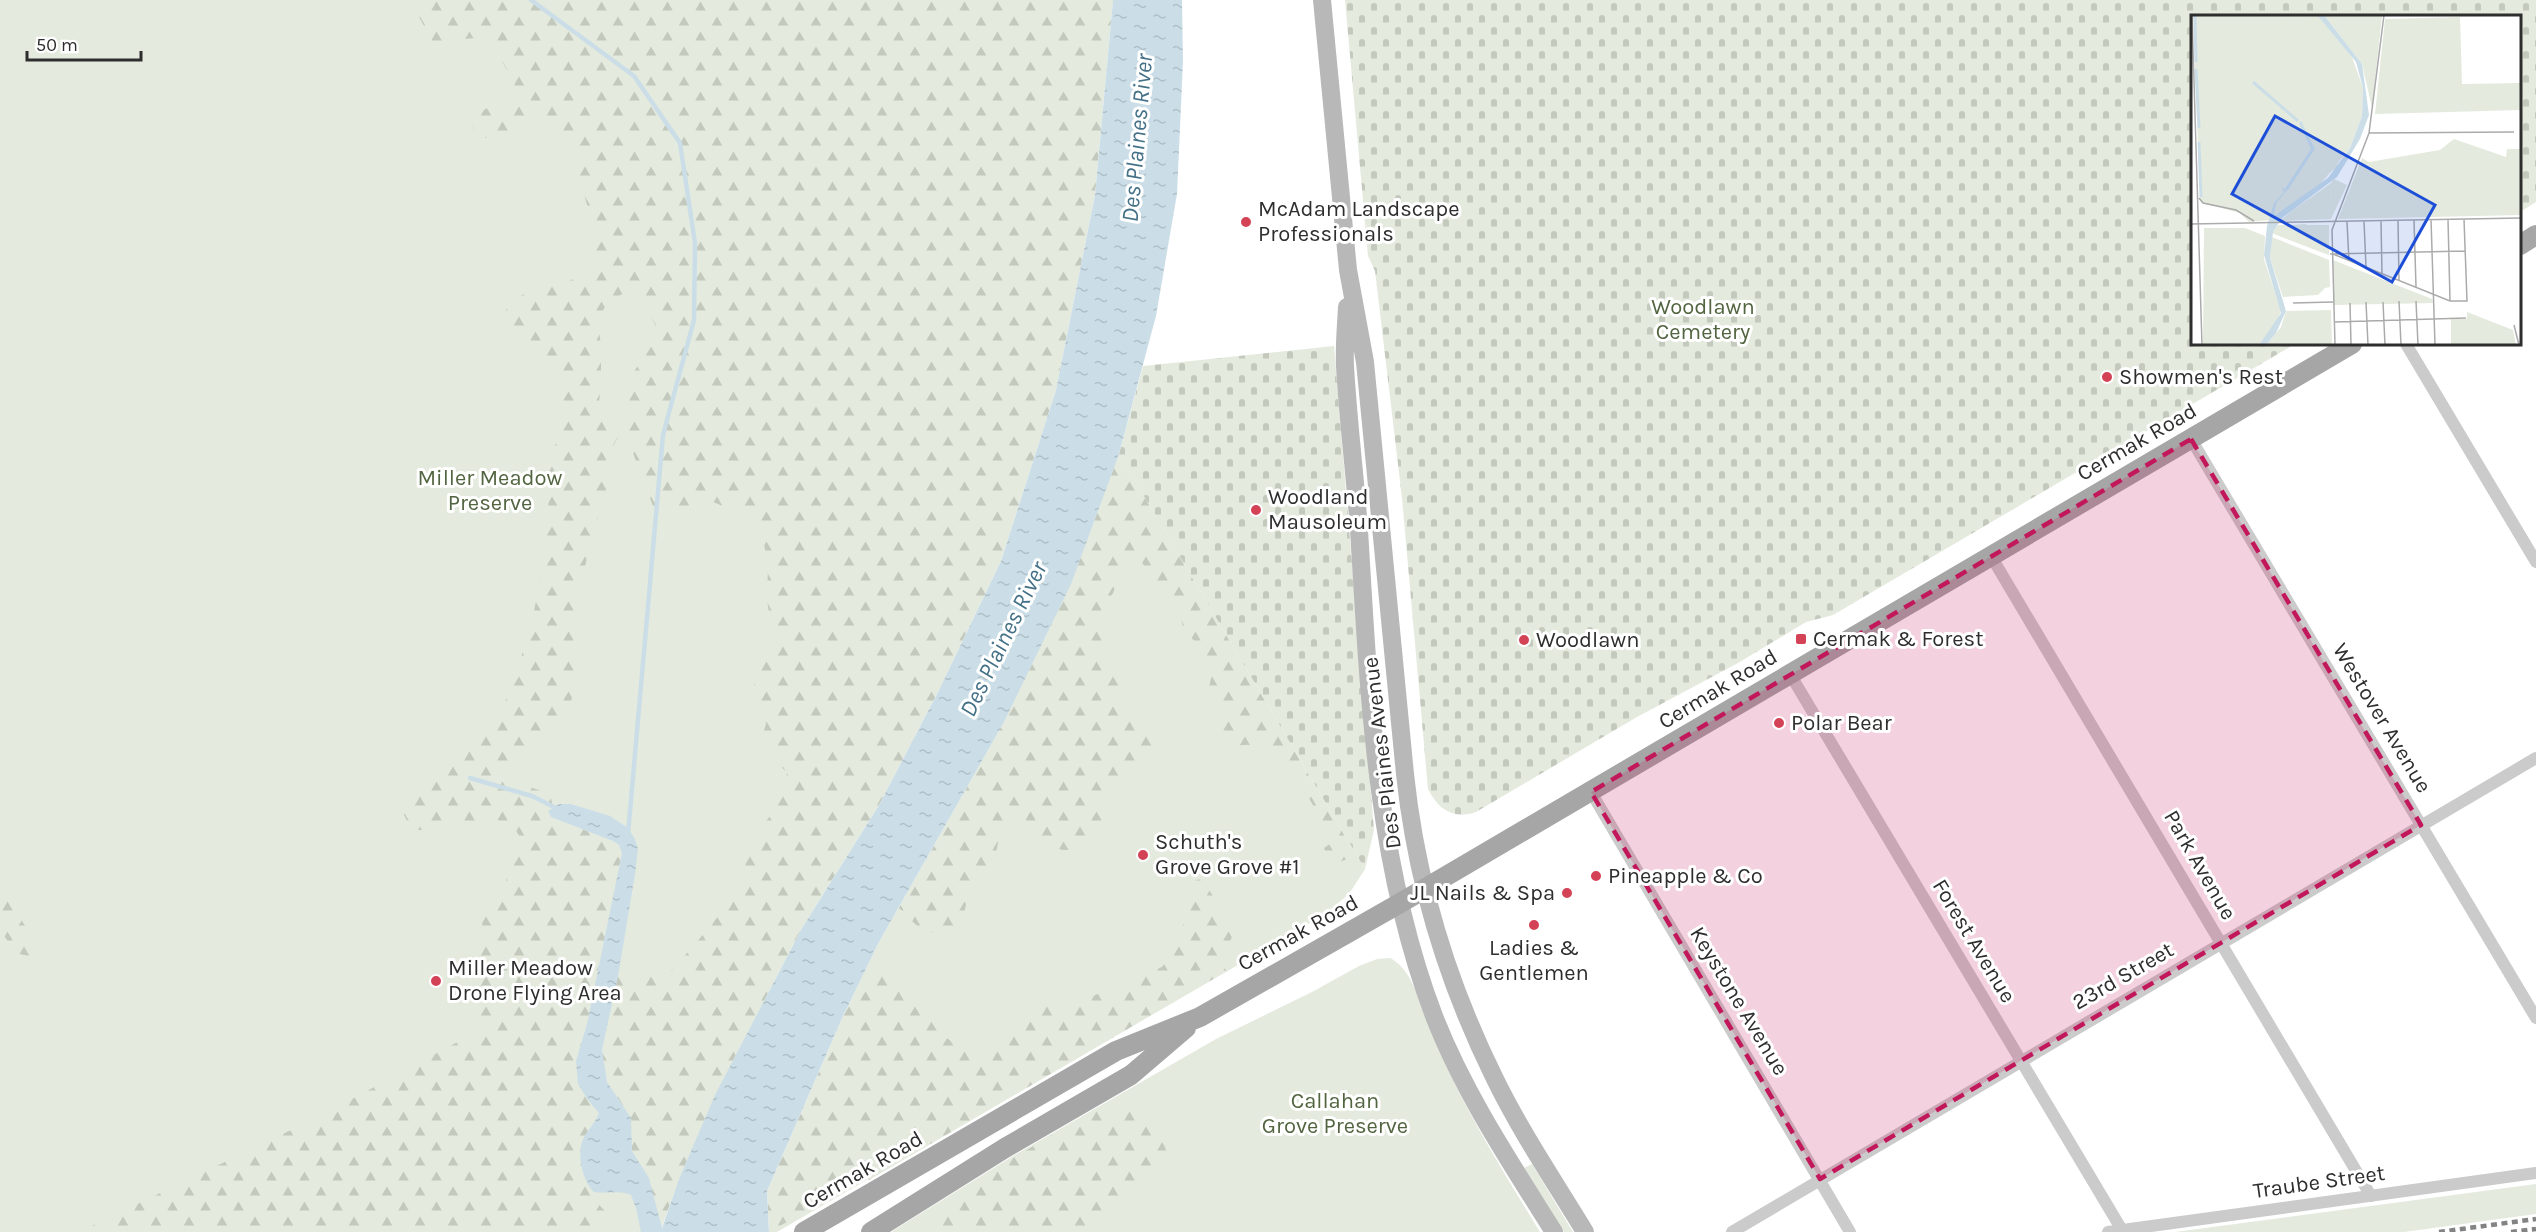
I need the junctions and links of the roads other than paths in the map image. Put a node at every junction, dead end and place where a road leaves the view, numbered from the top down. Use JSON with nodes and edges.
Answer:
{"nodes":[{"id":1,"x":1322,"y":0,"type":"edge"},
{"id":2,"x":2536,"y":235,"type":"edge"},
{"id":3,"x":2521,"y":243,"type":"edge"},
{"id":4,"x":1348,"y":270,"type":"junction"},
{"id":5,"x":2350,"y":345,"type":"edge"},
{"id":6,"x":2407,"y":345,"type":"edge"},
{"id":7,"x":2191,"y":439,"type":"junction"},
{"id":8,"x":1991,"y":555,"type":"junction"},
{"id":9,"x":2536,"y":562,"type":"edge"},
{"id":10,"x":1790,"y":674,"type":"junction"},
{"id":11,"x":2536,"y":758,"type":"edge"},
{"id":12,"x":1591,"y":792,"type":"junction"},
{"id":13,"x":2421,"y":825,"type":"junction"},
{"id":14,"x":1426,"y":888,"type":"junction"},
{"id":15,"x":1402,"y":902,"type":"junction"},
{"id":16,"x":2221,"y":943,"type":"junction"},
{"id":17,"x":1200,"y":1017,"type":"junction"},
{"id":18,"x":2536,"y":1018,"type":"edge"},
{"id":19,"x":2021,"y":1061,"type":"junction"},
{"id":20,"x":2536,"y":1173,"type":"edge"},
{"id":21,"x":1820,"y":1179,"type":"junction"},
{"id":22,"x":2371,"y":1196,"type":"junction"},
{"id":23,"x":2122,"y":1230,"type":"junction"},
{"id":24,"x":804,"y":1232,"type":"edge"},
{"id":25,"x":871,"y":1232,"type":"edge"},
{"id":26,"x":1554,"y":1232,"type":"edge"},
{"id":27,"x":1585,"y":1232,"type":"edge"},
{"id":28,"x":1732,"y":1232,"type":"edge"},
{"id":29,"x":1850,"y":1232,"type":"edge"},
{"id":30,"x":2108,"y":1232,"type":"edge"}],
"edges":[{"from":1,"to":4,"type":"main road","name":"Des Plaines Avenue"},
{"from":2,"to":3,"type":"main road"},
{"from":4,"to":14,"type":"main road","name":"Des Plaines Avenue"},
{"from":4,"to":15,"type":"main road","name":"Des Plaines Avenue"},
{"from":5,"to":7,"type":"main road","name":"Cermak Road"},
{"from":6,"to":9,"type":"street"},
{"from":7,"to":8,"type":"main road","name":"Cermak Road"},
{"from":7,"to":13,"type":"street","name":"Westover Avenue"},
{"from":8,"to":10,"type":"main road","name":"Cermak Road"},
{"from":8,"to":16,"type":"street","name":"Park Avenue"},
{"from":10,"to":12,"type":"main road","name":"Cermak Road"},
{"from":10,"to":19,"type":"street","name":"Forest Avenue"},
{"from":11,"to":13,"type":"street","name":"23rd Street"},
{"from":12,"to":14,"type":"main road","name":"Cermak Road"},
{"from":12,"to":21,"type":"street","name":"Keystone Avenue"},
{"from":13,"to":16,"type":"street","name":"23rd Street"},
{"from":13,"to":18,"type":"street","name":"Westover Avenue"},
{"from":14,"to":15,"type":"main road","name":"Cermak Road"},
{"from":14,"to":27,"type":"main road","name":"Des Plaines Avenue"},
{"from":15,"to":17,"type":"main road","name":"Cermak Road"},
{"from":15,"to":26,"type":"main road","name":"Des Plaines Avenue"},
{"from":16,"to":19,"type":"street","name":"23rd Street"},
{"from":16,"to":22,"type":"street","name":"Park Avenue"},
{"from":17,"to":24,"type":"main road","name":"Cermak Road"},
{"from":17,"to":25,"type":"main road","name":"Cermak Road"},
{"from":19,"to":21,"type":"street","name":"23rd Street"},
{"from":19,"to":23,"type":"street","name":"Forest Avenue"},
{"from":20,"to":22,"type":"street","name":"Traube Street"},
{"from":21,"to":28,"type":"street","name":"23rd Street"},
{"from":21,"to":29,"type":"street","name":"Keystone Avenue"},
{"from":22,"to":23,"type":"street","name":"Traube Street"},
{"from":23,"to":30,"type":"street","name":"Traube Street"}]}
